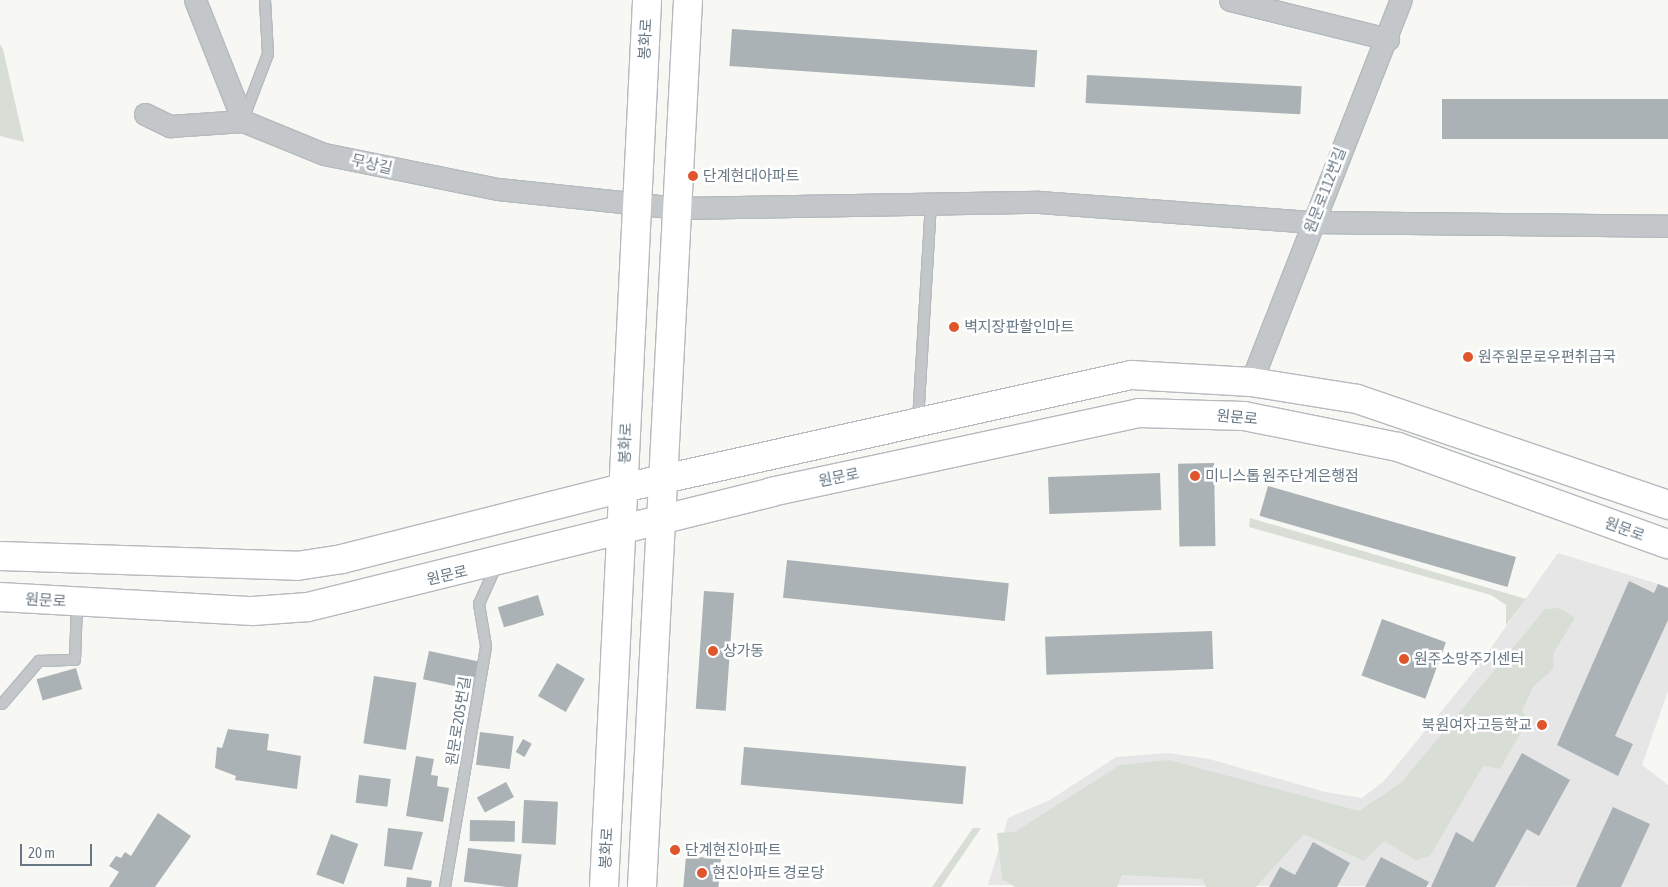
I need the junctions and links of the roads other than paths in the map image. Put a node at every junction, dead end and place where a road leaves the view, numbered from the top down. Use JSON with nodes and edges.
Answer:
{"nodes":[{"id":1,"x":195,"y":0,"type":"edge"},
{"id":2,"x":265,"y":0,"type":"edge"},
{"id":3,"x":647,"y":0,"type":"edge"},
{"id":4,"x":688,"y":0,"type":"edge"},
{"id":5,"x":1230,"y":0,"type":"edge"},
{"id":6,"x":1401,"y":0,"type":"edge"},
{"id":7,"x":1388,"y":39,"type":"junction"},
{"id":8,"x":145,"y":114,"type":"dead end"},
{"id":9,"x":243,"y":121,"type":"junction"},
{"id":10,"x":931,"y":204,"type":"junction"},
{"id":11,"x":635,"y":207,"type":"junction"},
{"id":12,"x":680,"y":208,"type":"junction"},
{"id":13,"x":1313,"y":222,"type":"junction"},
{"id":14,"x":1668,"y":226,"type":"edge"},
{"id":15,"x":1251,"y":382,"type":"junction"},
{"id":16,"x":1244,"y":416,"type":"junction"},
{"id":17,"x":918,"y":424,"type":"junction"},
{"id":18,"x":662,"y":480,"type":"junction"},
{"id":19,"x":623,"y":488,"type":"junction"},
{"id":20,"x":1668,"y":505,"type":"edge"},
{"id":21,"x":663,"y":521,"type":"junction"},
{"id":22,"x":621,"y":531,"type":"junction"},
{"id":23,"x":1668,"y":544,"type":"edge"},
{"id":24,"x":0,"y":556,"type":"edge"},
{"id":25,"x":498,"y":563,"type":"junction"},
{"id":26,"x":0,"y":597,"type":"edge"},
{"id":27,"x":77,"y":601,"type":"junction"},
{"id":28,"x":2,"y":704,"type":"dead end"},
{"id":29,"x":445,"y":887,"type":"edge"},
{"id":30,"x":604,"y":887,"type":"edge"},
{"id":31,"x":642,"y":887,"type":"edge"}],
"edges":[{"from":1,"to":9,"type":"street"},
{"from":2,"to":9,"type":"lane"},
{"from":3,"to":11,"type":"main road","name":"봉화로"},
{"from":4,"to":12,"type":"main road"},
{"from":5,"to":7,"type":"street"},
{"from":6,"to":7,"type":"street","name":"원문로112번길"},
{"from":7,"to":13,"type":"street","name":"원문로112번길"},
{"from":8,"to":9,"type":"street"},
{"from":9,"to":11,"type":"street","name":"무상길"},
{"from":10,"to":12,"type":"street","name":"무상길"},
{"from":10,"to":13,"type":"street","name":"무상길"},
{"from":10,"to":17,"type":"lane"},
{"from":11,"to":12,"type":"street","name":"무상길"},
{"from":11,"to":19,"type":"main road","name":"봉화로"},
{"from":12,"to":18,"type":"main road"},
{"from":13,"to":14,"type":"street","name":"무상길"},
{"from":13,"to":15,"type":"street","name":"원문로112번길"},
{"from":15,"to":16,"type":"main road"},
{"from":15,"to":17,"type":"main road"},
{"from":15,"to":20,"type":"main road"},
{"from":16,"to":21,"type":"main road","name":"원문로"},
{"from":16,"to":23,"type":"main road","name":"원문로"},
{"from":17,"to":18,"type":"main road"},
{"from":18,"to":19,"type":"main road"},
{"from":18,"to":21,"type":"main road"},
{"from":19,"to":22,"type":"main road","name":"봉화로"},
{"from":19,"to":24,"type":"main road"},
{"from":21,"to":22,"type":"main road","name":"원문로"},
{"from":21,"to":31,"type":"main road"},
{"from":22,"to":25,"type":"main road","name":"원문로"},
{"from":22,"to":30,"type":"main road","name":"봉화로"},
{"from":25,"to":27,"type":"main road","name":"원문로"},
{"from":25,"to":29,"type":"lane","name":"원문로205번길"},
{"from":26,"to":27,"type":"main road","name":"원문로"},
{"from":27,"to":28,"type":"lane"}]}
